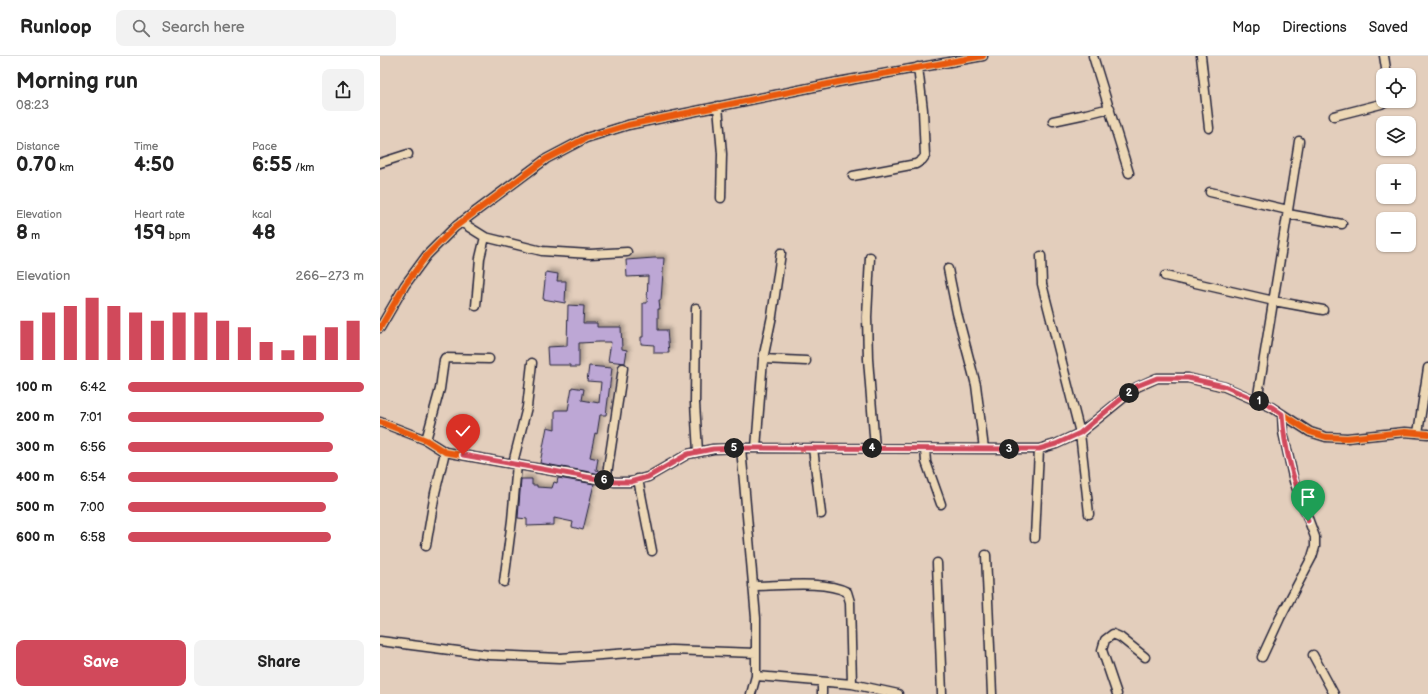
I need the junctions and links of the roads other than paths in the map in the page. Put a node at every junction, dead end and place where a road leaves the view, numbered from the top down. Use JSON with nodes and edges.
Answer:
{"nodes":[{"id":1,"x":982,"y":56,"type":"edge"},
{"id":2,"x":1093,"y":56,"type":"edge"},
{"id":3,"x":1202,"y":56,"type":"edge"},
{"id":4,"x":1384,"y":56,"type":"edge"},
{"id":5,"x":918,"y":68,"type":"junction"},
{"id":6,"x":1386,"y":68,"type":"edge"},
{"id":7,"x":1376,"y":105,"type":"edge"},
{"id":8,"x":718,"y":106,"type":"junction"},
{"id":9,"x":1110,"y":108,"type":"junction"},
{"id":10,"x":1334,"y":116,"type":"dead end"},
{"id":11,"x":1053,"y":121,"type":"dead end"},
{"id":12,"x":1209,"y":128,"type":"dead end"},
{"id":13,"x":1299,"y":141,"type":"dead end"},
{"id":14,"x":408,"y":154,"type":"dead end"},
{"id":15,"x":380,"y":163,"type":"edge"},
{"id":16,"x":1129,"y":173,"type":"dead end"},
{"id":17,"x":853,"y":176,"type":"dead end"},
{"id":18,"x":1210,"y":192,"type":"dead end"},
{"id":19,"x":721,"y":198,"type":"dead end"},
{"id":20,"x":1288,"y":212,"type":"junction"},
{"id":21,"x":461,"y":222,"type":"junction"},
{"id":22,"x":1342,"y":224,"type":"dead end"},
{"id":23,"x":486,"y":237,"type":"junction"},
{"id":24,"x":627,"y":252,"type":"dead end"},
{"id":25,"x":781,"y":253,"type":"dead end"},
{"id":26,"x":1041,"y":256,"type":"dead end"},
{"id":27,"x":870,"y":257,"type":"dead end"},
{"id":28,"x":948,"y":268,"type":"dead end"},
{"id":29,"x":1165,"y":276,"type":"dead end"},
{"id":30,"x":1274,"y":301,"type":"junction"},
{"id":31,"x":476,"y":306,"type":"dead end"},
{"id":32,"x":696,"y":308,"type":"dead end"},
{"id":33,"x":1323,"y":310,"type":"dead end"},
{"id":34,"x":380,"y":328,"type":"edge"},
{"id":35,"x":489,"y":359,"type":"dead end"},
{"id":36,"x":763,"y":359,"type":"junction"},
{"id":37,"x":806,"y":360,"type":"dead end"},
{"id":38,"x":532,"y":362,"type":"dead end"},
{"id":39,"x":623,"y":368,"type":"dead end"},
{"id":40,"x":1428,"y":368,"type":"edge"},
{"id":41,"x":1257,"y":401,"type":"junction"},
{"id":42,"x":1282,"y":414,"type":"junction"},
{"id":43,"x":380,"y":422,"type":"edge"},
{"id":44,"x":1080,"y":433,"type":"junction"},
{"id":45,"x":1418,"y":433,"type":"junction"},
{"id":46,"x":1428,"y":434,"type":"edge"},
{"id":47,"x":426,"y":440,"type":"junction"},
{"id":48,"x":741,"y":448,"type":"junction"},
{"id":49,"x":756,"y":448,"type":"junction"},
{"id":50,"x":813,"y":448,"type":"junction"},
{"id":51,"x":875,"y":448,"type":"junction"},
{"id":52,"x":925,"y":449,"type":"junction"},
{"id":53,"x":984,"y":449,"type":"junction"},
{"id":54,"x":1039,"y":449,"type":"junction"},
{"id":55,"x":445,"y":452,"type":"junction"},
{"id":56,"x":698,"y":452,"type":"junction"},
{"id":57,"x":515,"y":464,"type":"junction"},
{"id":58,"x":638,"y":480,"type":"junction"},
{"id":59,"x":606,"y":481,"type":"junction"},
{"id":60,"x":941,"y":504,"type":"dead end"},
{"id":61,"x":821,"y":514,"type":"dead end"},
{"id":62,"x":1089,"y":514,"type":"dead end"},
{"id":63,"x":1036,"y":538,"type":"dead end"},
{"id":64,"x":426,"y":546,"type":"dead end"},
{"id":65,"x":652,"y":551,"type":"dead end"},
{"id":66,"x":986,"y":555,"type":"dead end"},
{"id":67,"x":937,"y":563,"type":"dead end"},
{"id":68,"x":504,"y":582,"type":"dead end"},
{"id":69,"x":753,"y":586,"type":"junction"},
{"id":70,"x":380,"y":641,"type":"edge"},
{"id":71,"x":756,"y":653,"type":"junction"},
{"id":72,"x":1313,"y":654,"type":"dead end"},
{"id":73,"x":1145,"y":657,"type":"dead end"},
{"id":74,"x":1262,"y":657,"type":"dead end"},
{"id":75,"x":756,"y":676,"type":"junction"},
{"id":76,"x":822,"y":682,"type":"junction"},
{"id":77,"x":852,"y":684,"type":"junction"},
{"id":78,"x":751,"y":694,"type":"edge"},
{"id":79,"x":822,"y":694,"type":"edge"},
{"id":80,"x":898,"y":694,"type":"edge"},
{"id":81,"x":942,"y":694,"type":"edge"},
{"id":82,"x":992,"y":694,"type":"edge"},
{"id":83,"x":1117,"y":694,"type":"edge"},
{"id":84,"x":1334,"y":694,"type":"edge"}],
"edges":[{"from":1,"to":5,"type":"street"},
{"from":2,"to":9,"type":"street"},
{"from":3,"to":12,"type":"street"},
{"from":4,"to":6,"type":"street"},
{"from":5,"to":8,"type":"street"},
{"from":5,"to":17,"type":"street"},
{"from":7,"to":10,"type":"street"},
{"from":8,"to":19,"type":"street"},
{"from":8,"to":21,"type":"street"},
{"from":9,"to":11,"type":"street"},
{"from":9,"to":16,"type":"street"},
{"from":13,"to":20,"type":"street"},
{"from":14,"to":15,"type":"street"},
{"from":18,"to":20,"type":"street"},
{"from":20,"to":22,"type":"street"},
{"from":20,"to":30,"type":"street"},
{"from":21,"to":23,"type":"street"},
{"from":21,"to":34,"type":"street"},
{"from":23,"to":24,"type":"street"},
{"from":23,"to":31,"type":"street"},
{"from":25,"to":36,"type":"street"},
{"from":26,"to":44,"type":"street"},
{"from":27,"to":51,"type":"street"},
{"from":28,"to":53,"type":"street"},
{"from":29,"to":30,"type":"street"},
{"from":30,"to":33,"type":"street"},
{"from":30,"to":41,"type":"street"},
{"from":32,"to":56,"type":"street"},
{"from":35,"to":47,"type":"street"},
{"from":36,"to":37,"type":"street"},
{"from":36,"to":49,"type":"street"},
{"from":38,"to":57,"type":"street"},
{"from":39,"to":59,"type":"street"},
{"from":40,"to":45,"type":"street"},
{"from":41,"to":42,"type":"street"},
{"from":41,"to":44,"type":"street"},
{"from":42,"to":45,"type":"street"},
{"from":42,"to":74,"type":"street"},
{"from":43,"to":47,"type":"street"},
{"from":44,"to":54,"type":"street"},
{"from":44,"to":62,"type":"street"},
{"from":45,"to":46,"type":"street"},
{"from":47,"to":55,"type":"street"},
{"from":48,"to":49,"type":"street"},
{"from":48,"to":56,"type":"street"},
{"from":48,"to":69,"type":"street"},
{"from":49,"to":50,"type":"street"},
{"from":50,"to":51,"type":"street"},
{"from":50,"to":61,"type":"street"},
{"from":51,"to":52,"type":"street"},
{"from":52,"to":53,"type":"street"},
{"from":52,"to":60,"type":"street"},
{"from":53,"to":54,"type":"street"},
{"from":54,"to":63,"type":"street"},
{"from":55,"to":57,"type":"street"},
{"from":55,"to":64,"type":"street"},
{"from":56,"to":58,"type":"street"},
{"from":57,"to":59,"type":"street"},
{"from":57,"to":68,"type":"street"},
{"from":58,"to":59,"type":"street"},
{"from":58,"to":65,"type":"street"},
{"from":66,"to":82,"type":"street"},
{"from":67,"to":81,"type":"street"},
{"from":69,"to":71,"type":"street"},
{"from":69,"to":77,"type":"street"},
{"from":70,"to":71,"type":"street"},
{"from":71,"to":75,"type":"street"},
{"from":72,"to":84,"type":"street"},
{"from":73,"to":83,"type":"street"},
{"from":75,"to":76,"type":"street"},
{"from":75,"to":78,"type":"street"},
{"from":76,"to":77,"type":"street"},
{"from":76,"to":79,"type":"street"},
{"from":77,"to":80,"type":"street"}]}
